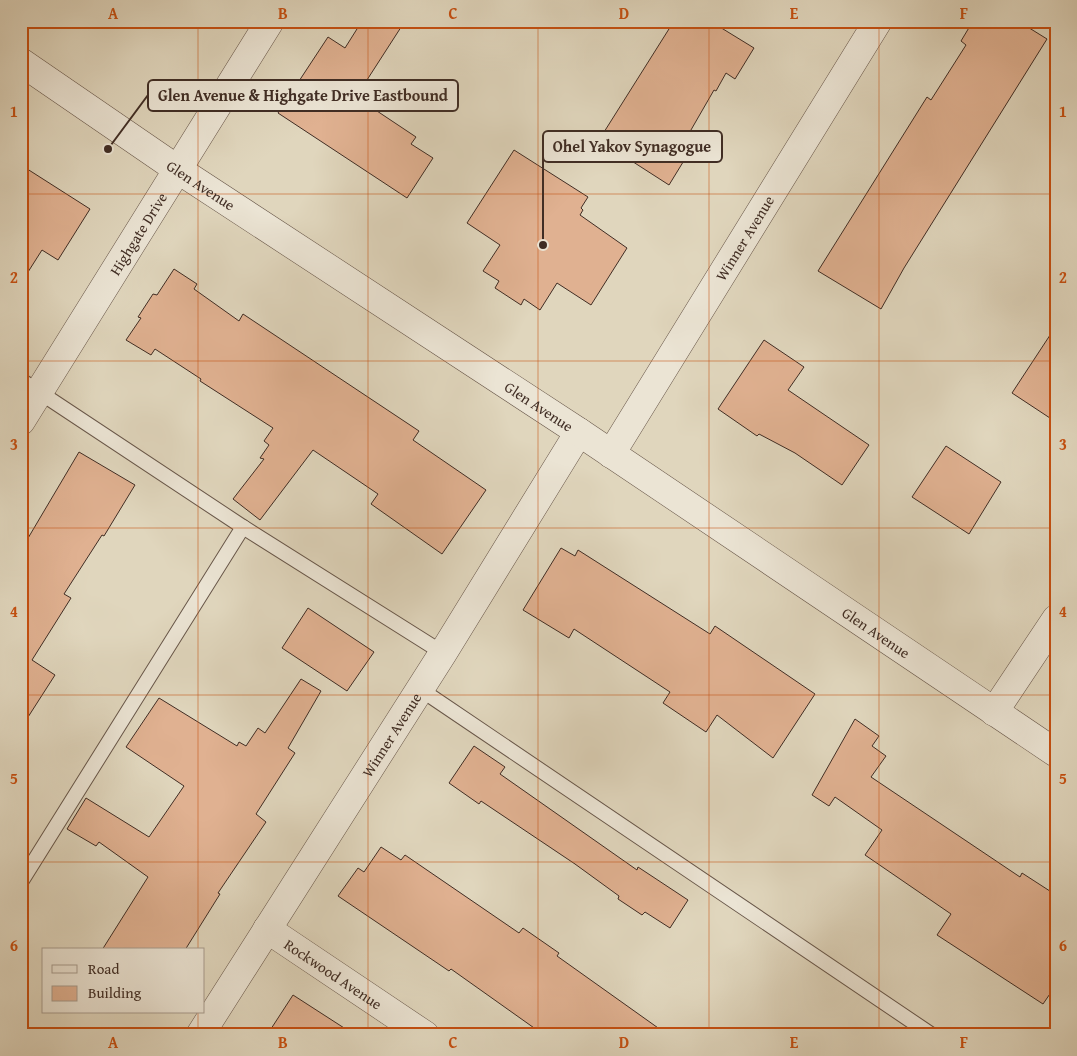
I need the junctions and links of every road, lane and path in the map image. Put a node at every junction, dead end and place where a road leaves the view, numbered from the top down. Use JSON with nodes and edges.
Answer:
{"nodes":[{"id":1,"x":270,"y":21,"type":"edge"},
{"id":2,"x":878,"y":21,"type":"edge"},
{"id":3,"x":21,"y":62,"type":"edge"},
{"id":4,"x":177,"y":169,"type":"junction"},
{"id":5,"x":30,"y":386,"type":"edge"},
{"id":6,"x":21,"y":421,"type":"edge"},
{"id":7,"x":579,"y":432,"type":"junction"},
{"id":8,"x":611,"y":454,"type":"junction"},
{"id":9,"x":243,"y":527,"type":"junction"},
{"id":10,"x":1056,"y":619,"type":"edge"},
{"id":11,"x":443,"y":653,"type":"junction"},
{"id":12,"x":420,"y":689,"type":"junction"},
{"id":13,"x":994,"y":712,"type":"junction"},
{"id":14,"x":1056,"y":753,"type":"edge"},
{"id":15,"x":21,"y":882,"type":"edge"},
{"id":16,"x":267,"y":929,"type":"junction"},
{"id":17,"x":200,"y":1035,"type":"edge"},
{"id":18,"x":426,"y":1035,"type":"edge"},
{"id":19,"x":932,"y":1035,"type":"edge"}],
"edges":[{"from":1,"to":4,"type":"street","name":"Highgate Drive"},
{"from":2,"to":8,"type":"street","name":"Winner Avenue"},
{"from":3,"to":4,"type":"street","name":"Glen Avenue"},
{"from":4,"to":5,"type":"street","name":"Highgate Drive"},
{"from":4,"to":7,"type":"street","name":"Glen Avenue"},
{"from":5,"to":6,"type":"street","name":"Highgate Drive"},
{"from":5,"to":9,"type":"lane"},
{"from":7,"to":8,"type":"street","name":"Glen Avenue"},
{"from":7,"to":11,"type":"street","name":"Winner Avenue"},
{"from":8,"to":13,"type":"street","name":"Glen Avenue"},
{"from":9,"to":11,"type":"lane"},
{"from":9,"to":15,"type":"lane"},
{"from":10,"to":13,"type":"street"},
{"from":11,"to":12,"type":"street","name":"Winner Avenue"},
{"from":12,"to":16,"type":"street","name":"Winner Avenue"},
{"from":12,"to":19,"type":"lane"},
{"from":13,"to":14,"type":"street","name":"Glen Avenue"},
{"from":16,"to":17,"type":"street","name":"Winner Avenue"},
{"from":16,"to":18,"type":"street","name":"Rockwood Avenue"}]}
